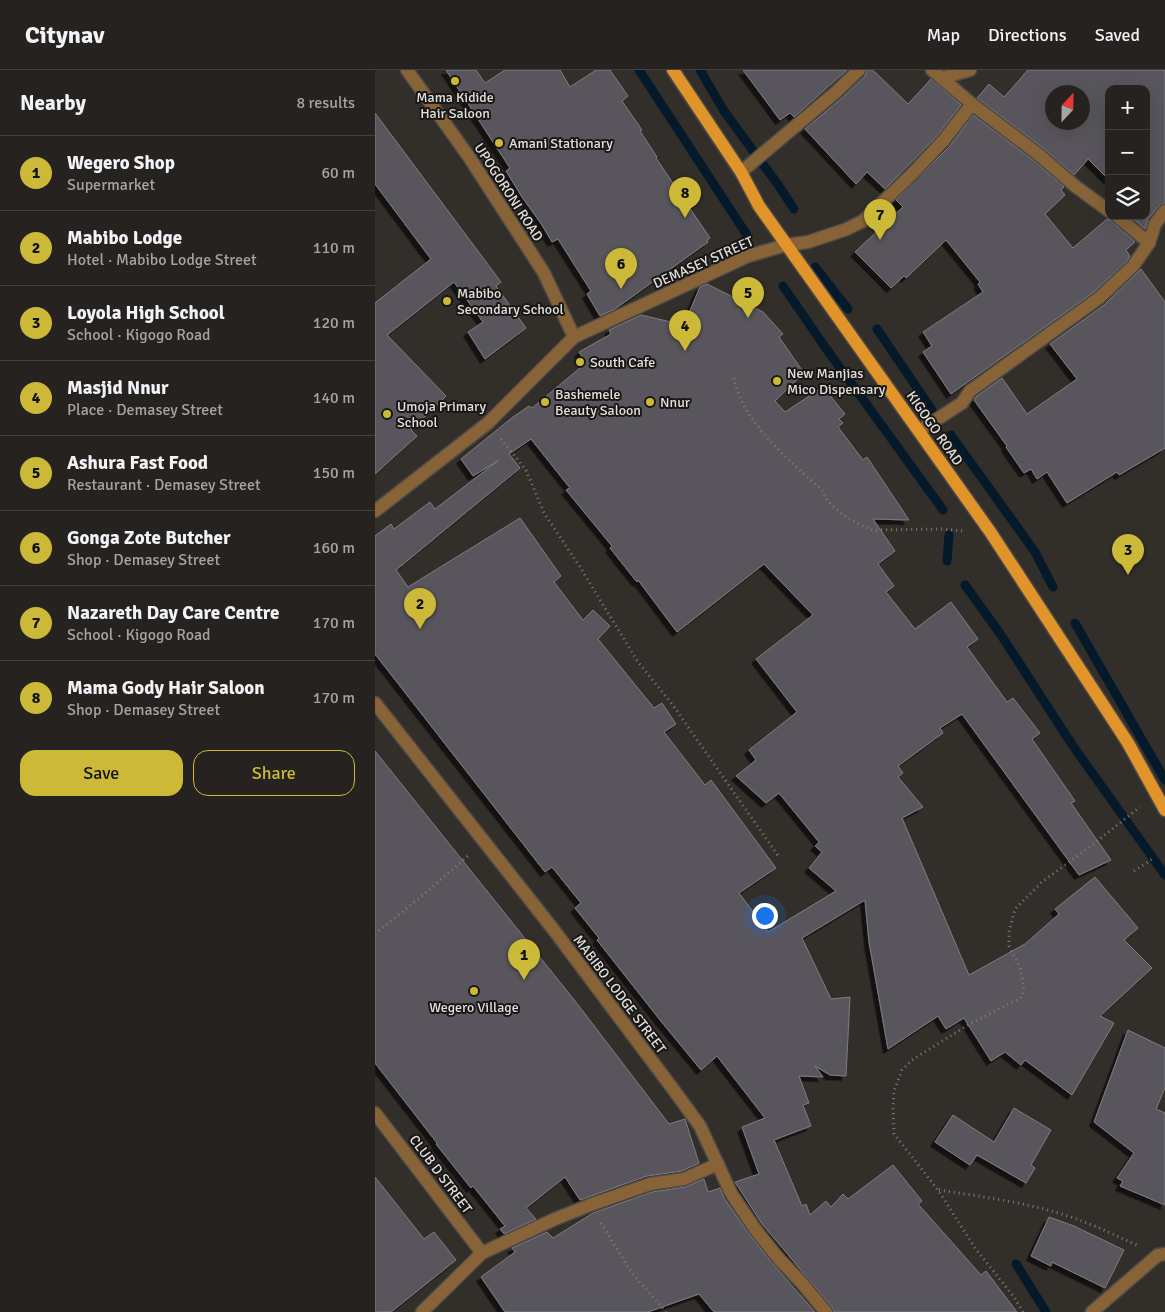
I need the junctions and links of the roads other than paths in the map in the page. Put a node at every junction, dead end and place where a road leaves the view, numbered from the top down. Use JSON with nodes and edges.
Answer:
{"nodes":[{"id":1,"x":407,"y":70,"type":"edge"},
{"id":2,"x":673,"y":70,"type":"edge"},
{"id":3,"x":859,"y":70,"type":"edge"},
{"id":4,"x":932,"y":70,"type":"edge"},
{"id":5,"x":971,"y":70,"type":"edge"},
{"id":6,"x":942,"y":78,"type":"junction"},
{"id":7,"x":972,"y":104,"type":"junction"},
{"id":8,"x":741,"y":172,"type":"junction"},
{"id":9,"x":1105,"y":208,"type":"edge"},
{"id":10,"x":1165,"y":211,"type":"edge"},
{"id":11,"x":1122,"y":220,"type":"edge"},
{"id":12,"x":1149,"y":243,"type":"junction"},
{"id":13,"x":786,"y":245,"type":"junction"},
{"id":14,"x":574,"y":337,"type":"junction"},
{"id":15,"x":919,"y":431,"type":"junction"},
{"id":16,"x":375,"y":511,"type":"edge"},
{"id":17,"x":375,"y":703,"type":"edge"},
{"id":18,"x":1165,"y":810,"type":"edge"},
{"id":19,"x":375,"y":1113,"type":"edge"},
{"id":20,"x":718,"y":1164,"type":"junction"},
{"id":21,"x":482,"y":1253,"type":"junction"},
{"id":22,"x":1161,"y":1255,"type":"edge"},
{"id":23,"x":422,"y":1312,"type":"edge"},
{"id":24,"x":826,"y":1312,"type":"edge"},
{"id":25,"x":1092,"y":1312,"type":"edge"}],
"edges":[{"from":1,"to":14,"type":"street","name":"UPOGORONI ROAD"},
{"from":2,"to":8,"type":"main road","name":"KIGOGO ROAD"},
{"from":3,"to":8,"type":"street"},
{"from":4,"to":6,"type":"street"},
{"from":5,"to":6,"type":"street"},
{"from":6,"to":7,"type":"street"},
{"from":7,"to":9,"type":"street"},
{"from":7,"to":13,"type":"street","name":"DEMASEY STREET"},
{"from":8,"to":13,"type":"main road","name":"KIGOGO ROAD"},
{"from":10,"to":12,"type":"street"},
{"from":11,"to":12,"type":"street"},
{"from":12,"to":15,"type":"street"},
{"from":13,"to":14,"type":"street","name":"DEMASEY STREET"},
{"from":13,"to":15,"type":"main road","name":"KIGOGO ROAD"},
{"from":14,"to":16,"type":"street","name":"DEMASEY STREET"},
{"from":15,"to":18,"type":"main road","name":"KIGOGO ROAD"},
{"from":17,"to":20,"type":"street","name":"MABIBO LODGE STREET"},
{"from":19,"to":21,"type":"street","name":"CLUB D STREET"},
{"from":20,"to":21,"type":"street"},
{"from":20,"to":24,"type":"street","name":"MABIBO LODGE STREET"},
{"from":21,"to":23,"type":"street"},
{"from":22,"to":25,"type":"street"}]}
